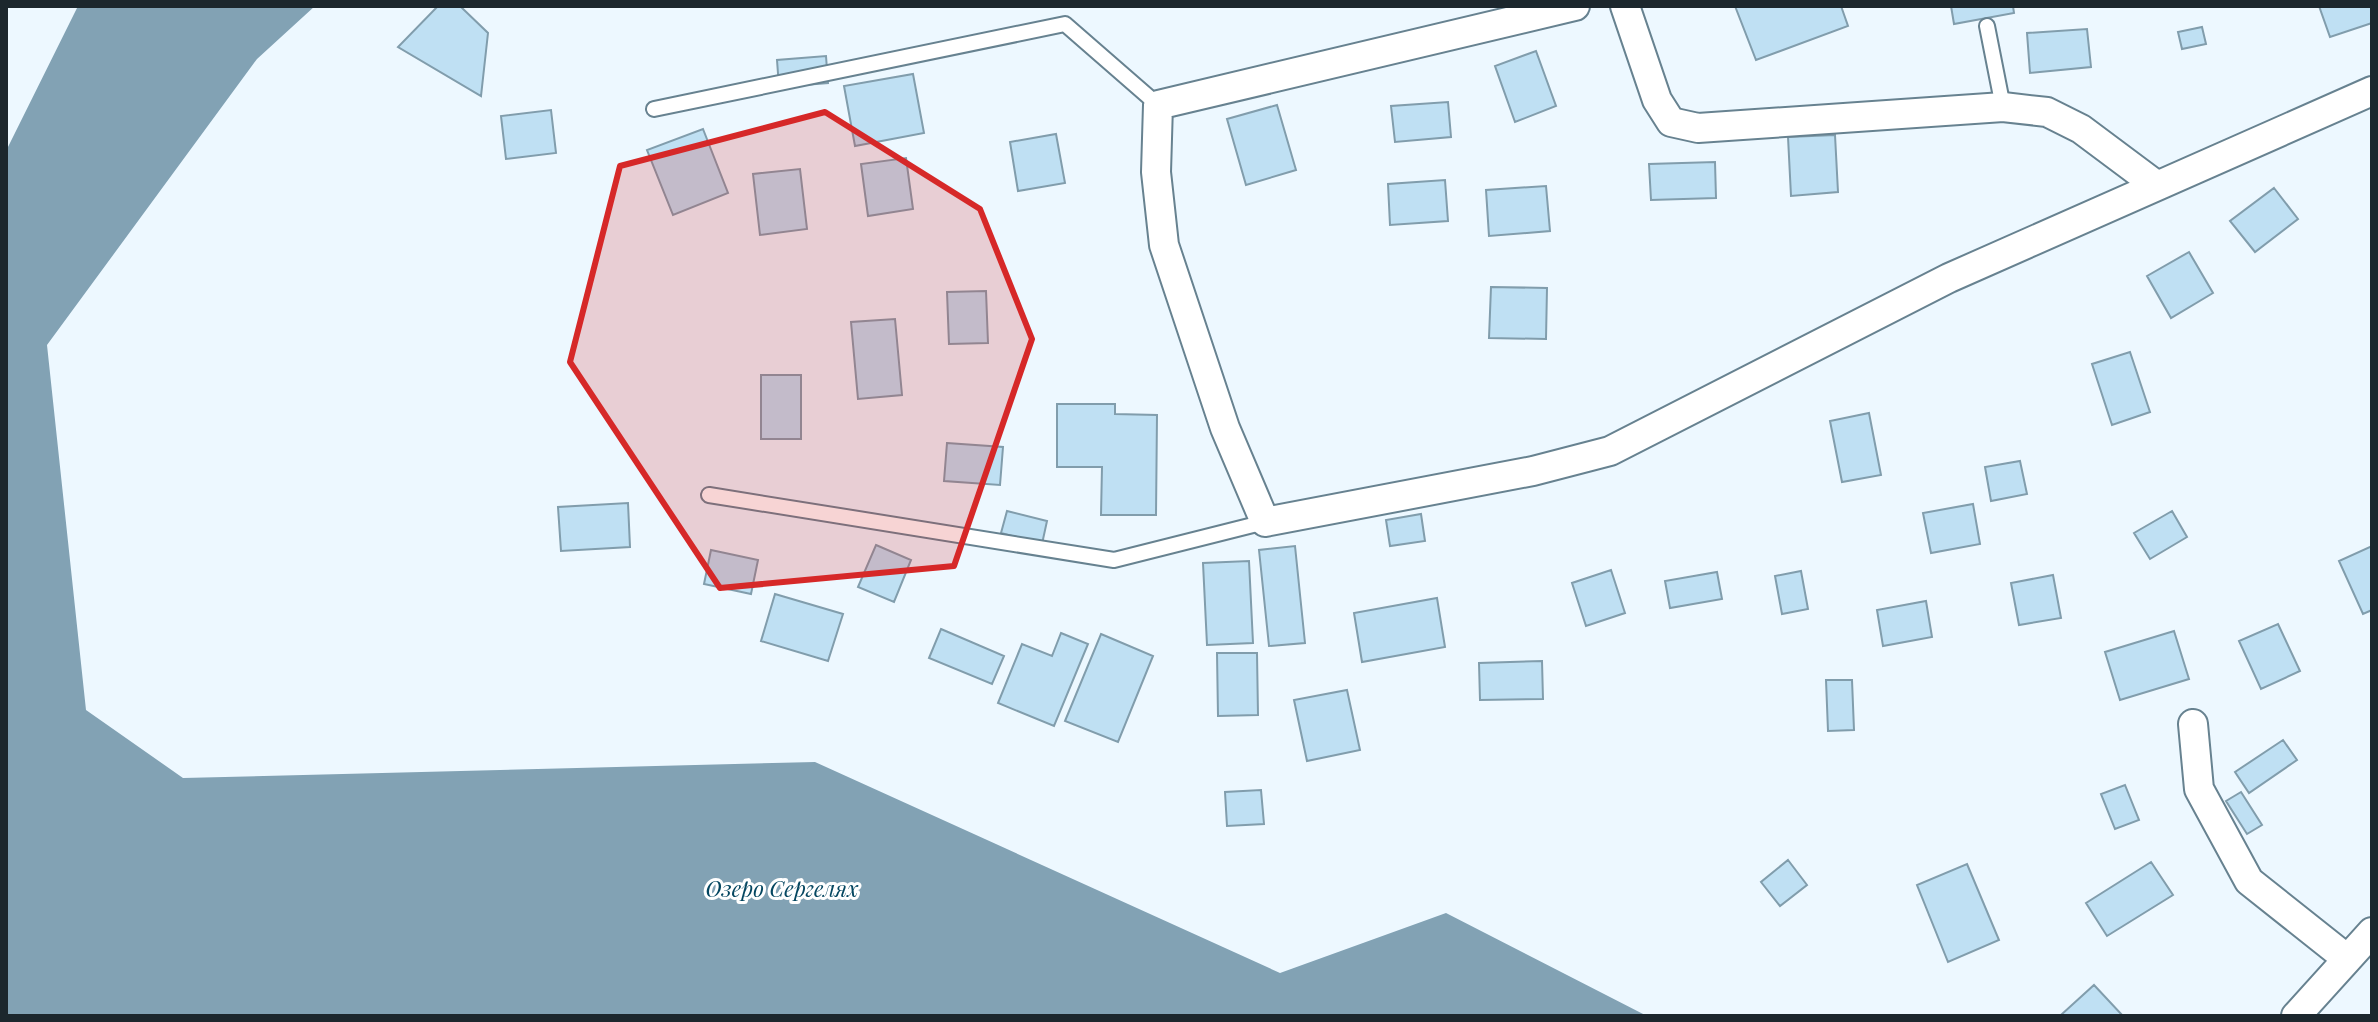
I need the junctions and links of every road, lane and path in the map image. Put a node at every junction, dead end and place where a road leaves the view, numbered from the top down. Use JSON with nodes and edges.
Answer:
{"nodes":[{"id":1,"x":1575,"y":6,"type":"edge"},
{"id":2,"x":1625,"y":6,"type":"edge"},
{"id":3,"x":1987,"y":26,"type":"dead end"},
{"id":4,"x":2372,"y":91,"type":"edge"},
{"id":5,"x":1158,"y":105,"type":"junction"},
{"id":6,"x":2003,"y":107,"type":"junction"},
{"id":7,"x":654,"y":109,"type":"dead end"},
{"id":8,"x":2156,"y":185,"type":"junction"},
{"id":9,"x":709,"y":495,"type":"dead end"},
{"id":10,"x":1265,"y":522,"type":"junction"},
{"id":11,"x":2193,"y":724,"type":"dead end"},
{"id":12,"x":2372,"y":932,"type":"edge"},
{"id":13,"x":2346,"y":958,"type":"junction"},
{"id":14,"x":2296,"y":1016,"type":"edge"}],
"edges":[{"from":1,"to":5,"type":"street"},
{"from":2,"to":6,"type":"street"},
{"from":3,"to":6,"type":"lane"},
{"from":4,"to":8,"type":"street"},
{"from":5,"to":7,"type":"lane"},
{"from":5,"to":10,"type":"street"},
{"from":6,"to":8,"type":"street"},
{"from":8,"to":10,"type":"street"},
{"from":9,"to":10,"type":"lane"},
{"from":11,"to":13,"type":"street"},
{"from":12,"to":13,"type":"street"},
{"from":13,"to":14,"type":"street"}]}
